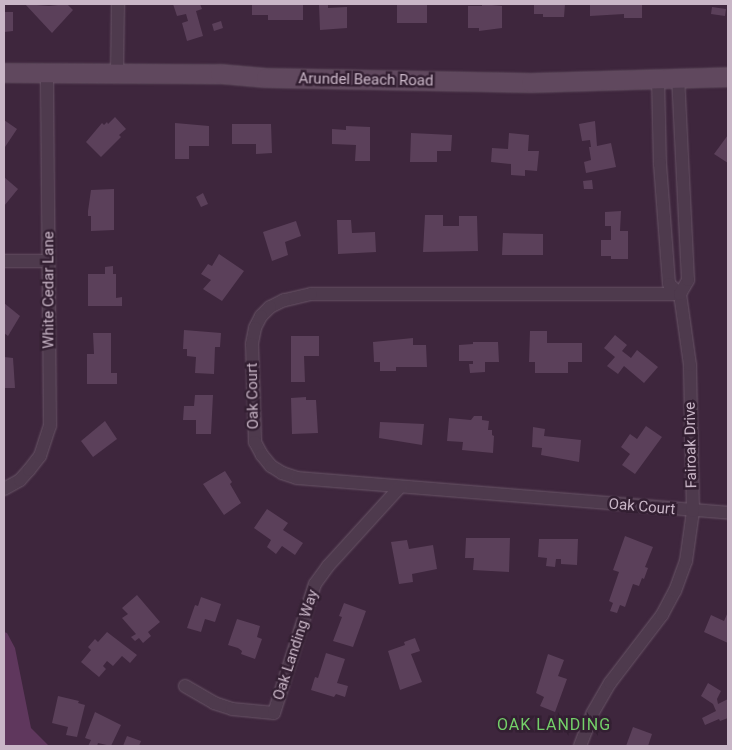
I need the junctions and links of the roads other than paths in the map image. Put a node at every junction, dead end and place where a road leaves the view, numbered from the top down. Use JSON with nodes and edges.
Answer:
{"nodes":[{"id":1,"x":118,"y":4,"type":"edge"},
{"id":2,"x":4,"y":73,"type":"edge"},
{"id":3,"x":47,"y":73,"type":"junction"},
{"id":4,"x":117,"y":73,"type":"junction"},
{"id":5,"x":728,"y":77,"type":"edge"},
{"id":6,"x":658,"y":78,"type":"junction"},
{"id":7,"x":678,"y":78,"type":"junction"},
{"id":8,"x":4,"y":260,"type":"edge"},
{"id":9,"x":49,"y":261,"type":"junction"},
{"id":10,"x":680,"y":294,"type":"junction"},
{"id":11,"x":400,"y":487,"type":"junction"},
{"id":12,"x":4,"y":489,"type":"edge"},
{"id":13,"x":693,"y":511,"type":"junction"},
{"id":14,"x":728,"y":513,"type":"edge"},
{"id":15,"x":185,"y":686,"type":"dead end"},
{"id":16,"x":580,"y":746,"type":"edge"}],
"edges":[{"from":1,"to":4,"type":"street"},
{"from":2,"to":3,"type":"street","name":"Arundel Beach Road"},
{"from":3,"to":4,"type":"street","name":"Arundel Beach Road"},
{"from":3,"to":9,"type":"street","name":"White Cedar Lane"},
{"from":4,"to":6,"type":"street","name":"Arundel Beach Road"},
{"from":5,"to":7,"type":"street","name":"Arundel Beach Road"},
{"from":6,"to":7,"type":"street","name":"Arundel Beach Road"},
{"from":6,"to":10,"type":"street","name":"Fairoak Drive"},
{"from":7,"to":10,"type":"street","name":"Fairoak Drive"},
{"from":8,"to":9,"type":"street"},
{"from":9,"to":12,"type":"street","name":"White Cedar Lane"},
{"from":10,"to":11,"type":"street","name":"Oak Court"},
{"from":10,"to":13,"type":"street","name":"Fairoak Drive"},
{"from":11,"to":13,"type":"street","name":"Oak Court"},
{"from":11,"to":15,"type":"street","name":"Oak Landing Way"},
{"from":13,"to":14,"type":"street","name":"Oak Court"},
{"from":13,"to":16,"type":"street","name":"Fairoak Drive"}]}
